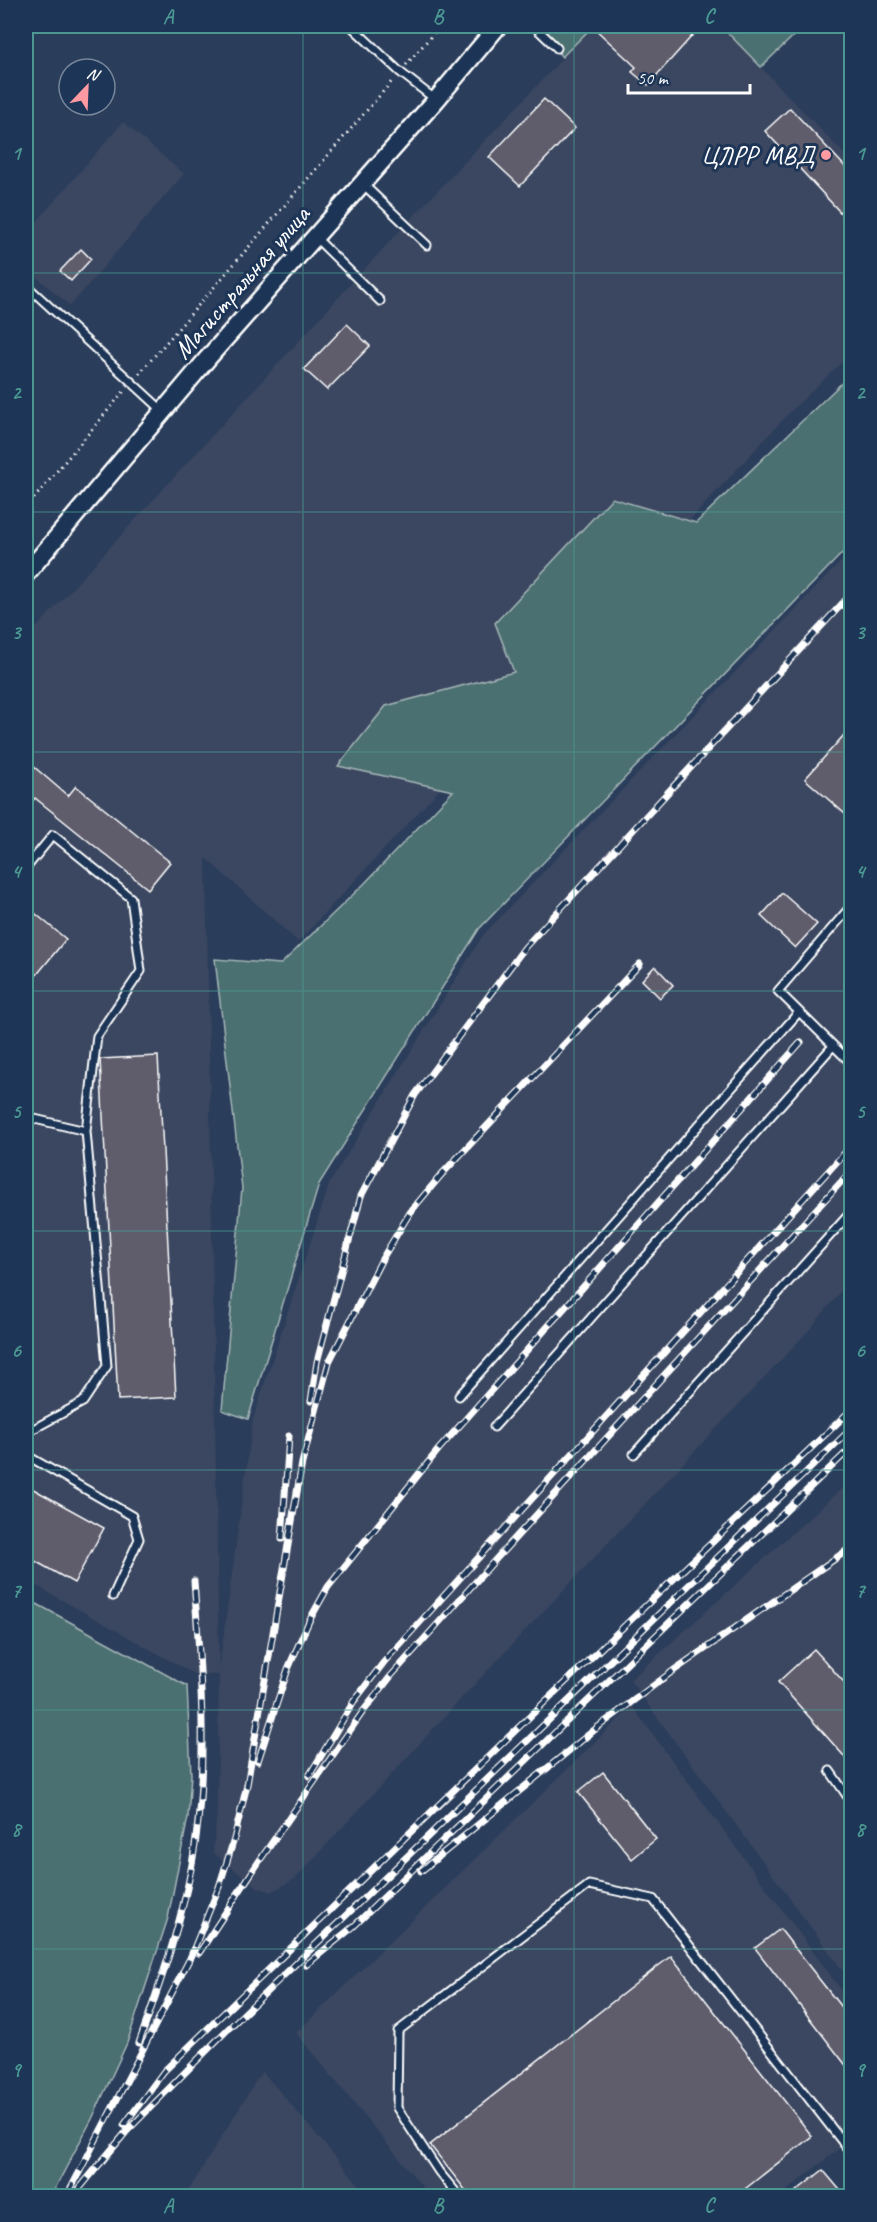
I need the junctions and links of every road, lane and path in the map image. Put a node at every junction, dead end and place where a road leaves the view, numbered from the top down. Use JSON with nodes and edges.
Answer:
{"nodes":[{"id":1,"x":351,"y":26,"type":"edge"},
{"id":2,"x":440,"y":26,"type":"edge"},
{"id":3,"x":498,"y":26,"type":"edge"},
{"id":4,"x":534,"y":26,"type":"edge"},
{"id":5,"x":557,"y":48,"type":"dead end"},
{"id":6,"x":400,"y":72,"type":"junction"},
{"id":7,"x":436,"y":100,"type":"junction"},
{"id":8,"x":362,"y":183,"type":"junction"},
{"id":9,"x":315,"y":237,"type":"junction"},
{"id":10,"x":427,"y":245,"type":"dead end"},
{"id":11,"x":26,"y":285,"type":"edge"},
{"id":12,"x":380,"y":302,"type":"dead end"},
{"id":13,"x":132,"y":381,"type":"junction"},
{"id":14,"x":163,"y":411,"type":"junction"},
{"id":15,"x":26,"y":508,"type":"edge"},
{"id":16,"x":26,"y":574,"type":"edge"},
{"id":17,"x":26,"y":868,"type":"edge"},
{"id":18,"x":852,"y":905,"type":"edge"},
{"id":19,"x":799,"y":1012,"type":"junction"},
{"id":20,"x":833,"y":1046,"type":"junction"},
{"id":21,"x":852,"y":1064,"type":"edge"},
{"id":22,"x":26,"y":1118,"type":"edge"},
{"id":23,"x":86,"y":1131,"type":"junction"},
{"id":24,"x":852,"y":1211,"type":"edge"},
{"id":25,"x":459,"y":1396,"type":"dead end"},
{"id":26,"x":494,"y":1427,"type":"dead end"},
{"id":27,"x":26,"y":1433,"type":"edge"},
{"id":28,"x":634,"y":1454,"type":"dead end"},
{"id":29,"x":26,"y":1455,"type":"edge"},
{"id":30,"x":113,"y":1596,"type":"dead end"},
{"id":31,"x":830,"y":1771,"type":"dead end"},
{"id":32,"x":852,"y":1803,"type":"edge"},
{"id":33,"x":852,"y":2154,"type":"edge"},
{"id":34,"x":459,"y":2196,"type":"edge"}],
"edges":[{"from":1,"to":6,"type":"lane"},
{"from":2,"to":6,"type":"path"},
{"from":3,"to":7,"type":"street","name":"Магистральная улица"},
{"from":4,"to":5,"type":"lane"},
{"from":6,"to":7,"type":"lane"},
{"from":6,"to":13,"type":"path"},
{"from":7,"to":8,"type":"street","name":"Магистральная улица"},
{"from":8,"to":9,"type":"street","name":"Магистральная улица"},
{"from":8,"to":10,"type":"lane"},
{"from":9,"to":12,"type":"lane"},
{"from":9,"to":14,"type":"street","name":"Магистральная улица"},
{"from":11,"to":13,"type":"lane"},
{"from":13,"to":14,"type":"lane"},
{"from":13,"to":15,"type":"path"},
{"from":14,"to":16,"type":"street","name":"Магистральная улица"},
{"from":17,"to":23,"type":"lane"},
{"from":18,"to":19,"type":"lane"},
{"from":19,"to":20,"type":"lane"},
{"from":19,"to":25,"type":"lane"},
{"from":20,"to":21,"type":"lane"},
{"from":20,"to":26,"type":"lane"},
{"from":22,"to":23,"type":"lane"},
{"from":23,"to":27,"type":"lane"},
{"from":24,"to":28,"type":"lane"},
{"from":29,"to":30,"type":"lane"},
{"from":31,"to":32,"type":"lane"},
{"from":33,"to":34,"type":"lane"}]}
